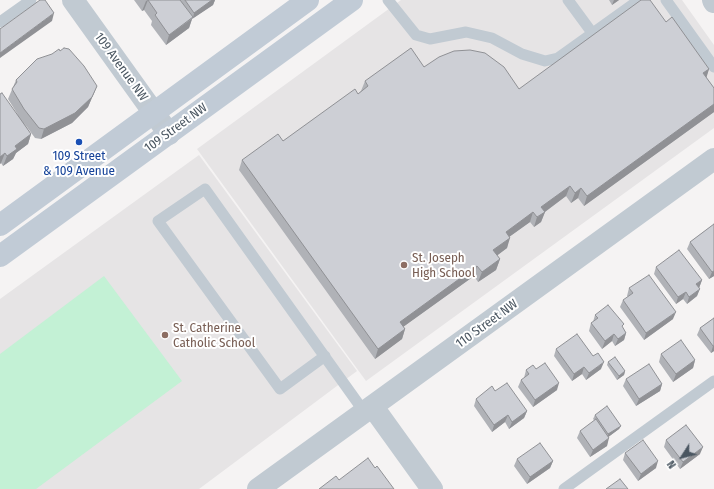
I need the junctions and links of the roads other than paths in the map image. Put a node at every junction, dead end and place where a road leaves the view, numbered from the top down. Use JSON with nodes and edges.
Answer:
{"nodes":[{"id":1,"x":31,"y":0,"type":"edge"},
{"id":2,"x":73,"y":0,"type":"edge"},
{"id":3,"x":308,"y":0,"type":"edge"},
{"id":4,"x":352,"y":0,"type":"edge"},
{"id":5,"x":388,"y":0,"type":"edge"},
{"id":6,"x":568,"y":0,"type":"edge"},
{"id":7,"x":639,"y":0,"type":"edge"},
{"id":8,"x":666,"y":0,"type":"edge"},
{"id":9,"x":0,"y":22,"type":"edge"},
{"id":10,"x":593,"y":34,"type":"junction"},
{"id":11,"x":714,"y":68,"type":"edge"},
{"id":12,"x":154,"y":112,"type":"junction"},
{"id":13,"x":169,"y":134,"type":"junction"},
{"id":14,"x":714,"y":159,"type":"edge"},
{"id":15,"x":0,"y":225,"type":"edge"},
{"id":16,"x":0,"y":256,"type":"edge"},
{"id":17,"x":325,"y":356,"type":"junction"},
{"id":18,"x":714,"y":381,"type":"edge"},
{"id":19,"x":369,"y":410,"type":"junction"},
{"id":20,"x":258,"y":489,"type":"edge"},
{"id":21,"x":432,"y":489,"type":"edge"},
{"id":22,"x":564,"y":489,"type":"edge"}],
"edges":[{"from":1,"to":9,"type":"lane"},
{"from":2,"to":12,"type":"street","name":"109 Avenue NW"},
{"from":3,"to":12,"type":"main road","name":"109 Street NW"},
{"from":4,"to":13,"type":"main road","name":"109 Street NW"},
{"from":5,"to":10,"type":"lane"},
{"from":6,"to":10,"type":"lane"},
{"from":7,"to":10,"type":"lane"},
{"from":8,"to":11,"type":"lane"},
{"from":12,"to":13,"type":"street","name":"109 Avenue NW"},
{"from":12,"to":15,"type":"main road","name":"109 Street NW"},
{"from":13,"to":16,"type":"main road","name":"109 Street NW"},
{"from":14,"to":19,"type":"street","name":"110 Street NW"},
{"from":17,"to":17,"type":"lane"},
{"from":17,"to":19,"type":"lane"},
{"from":18,"to":22,"type":"lane"},
{"from":19,"to":20,"type":"street","name":"110 Street NW"},
{"from":19,"to":21,"type":"street"}]}
